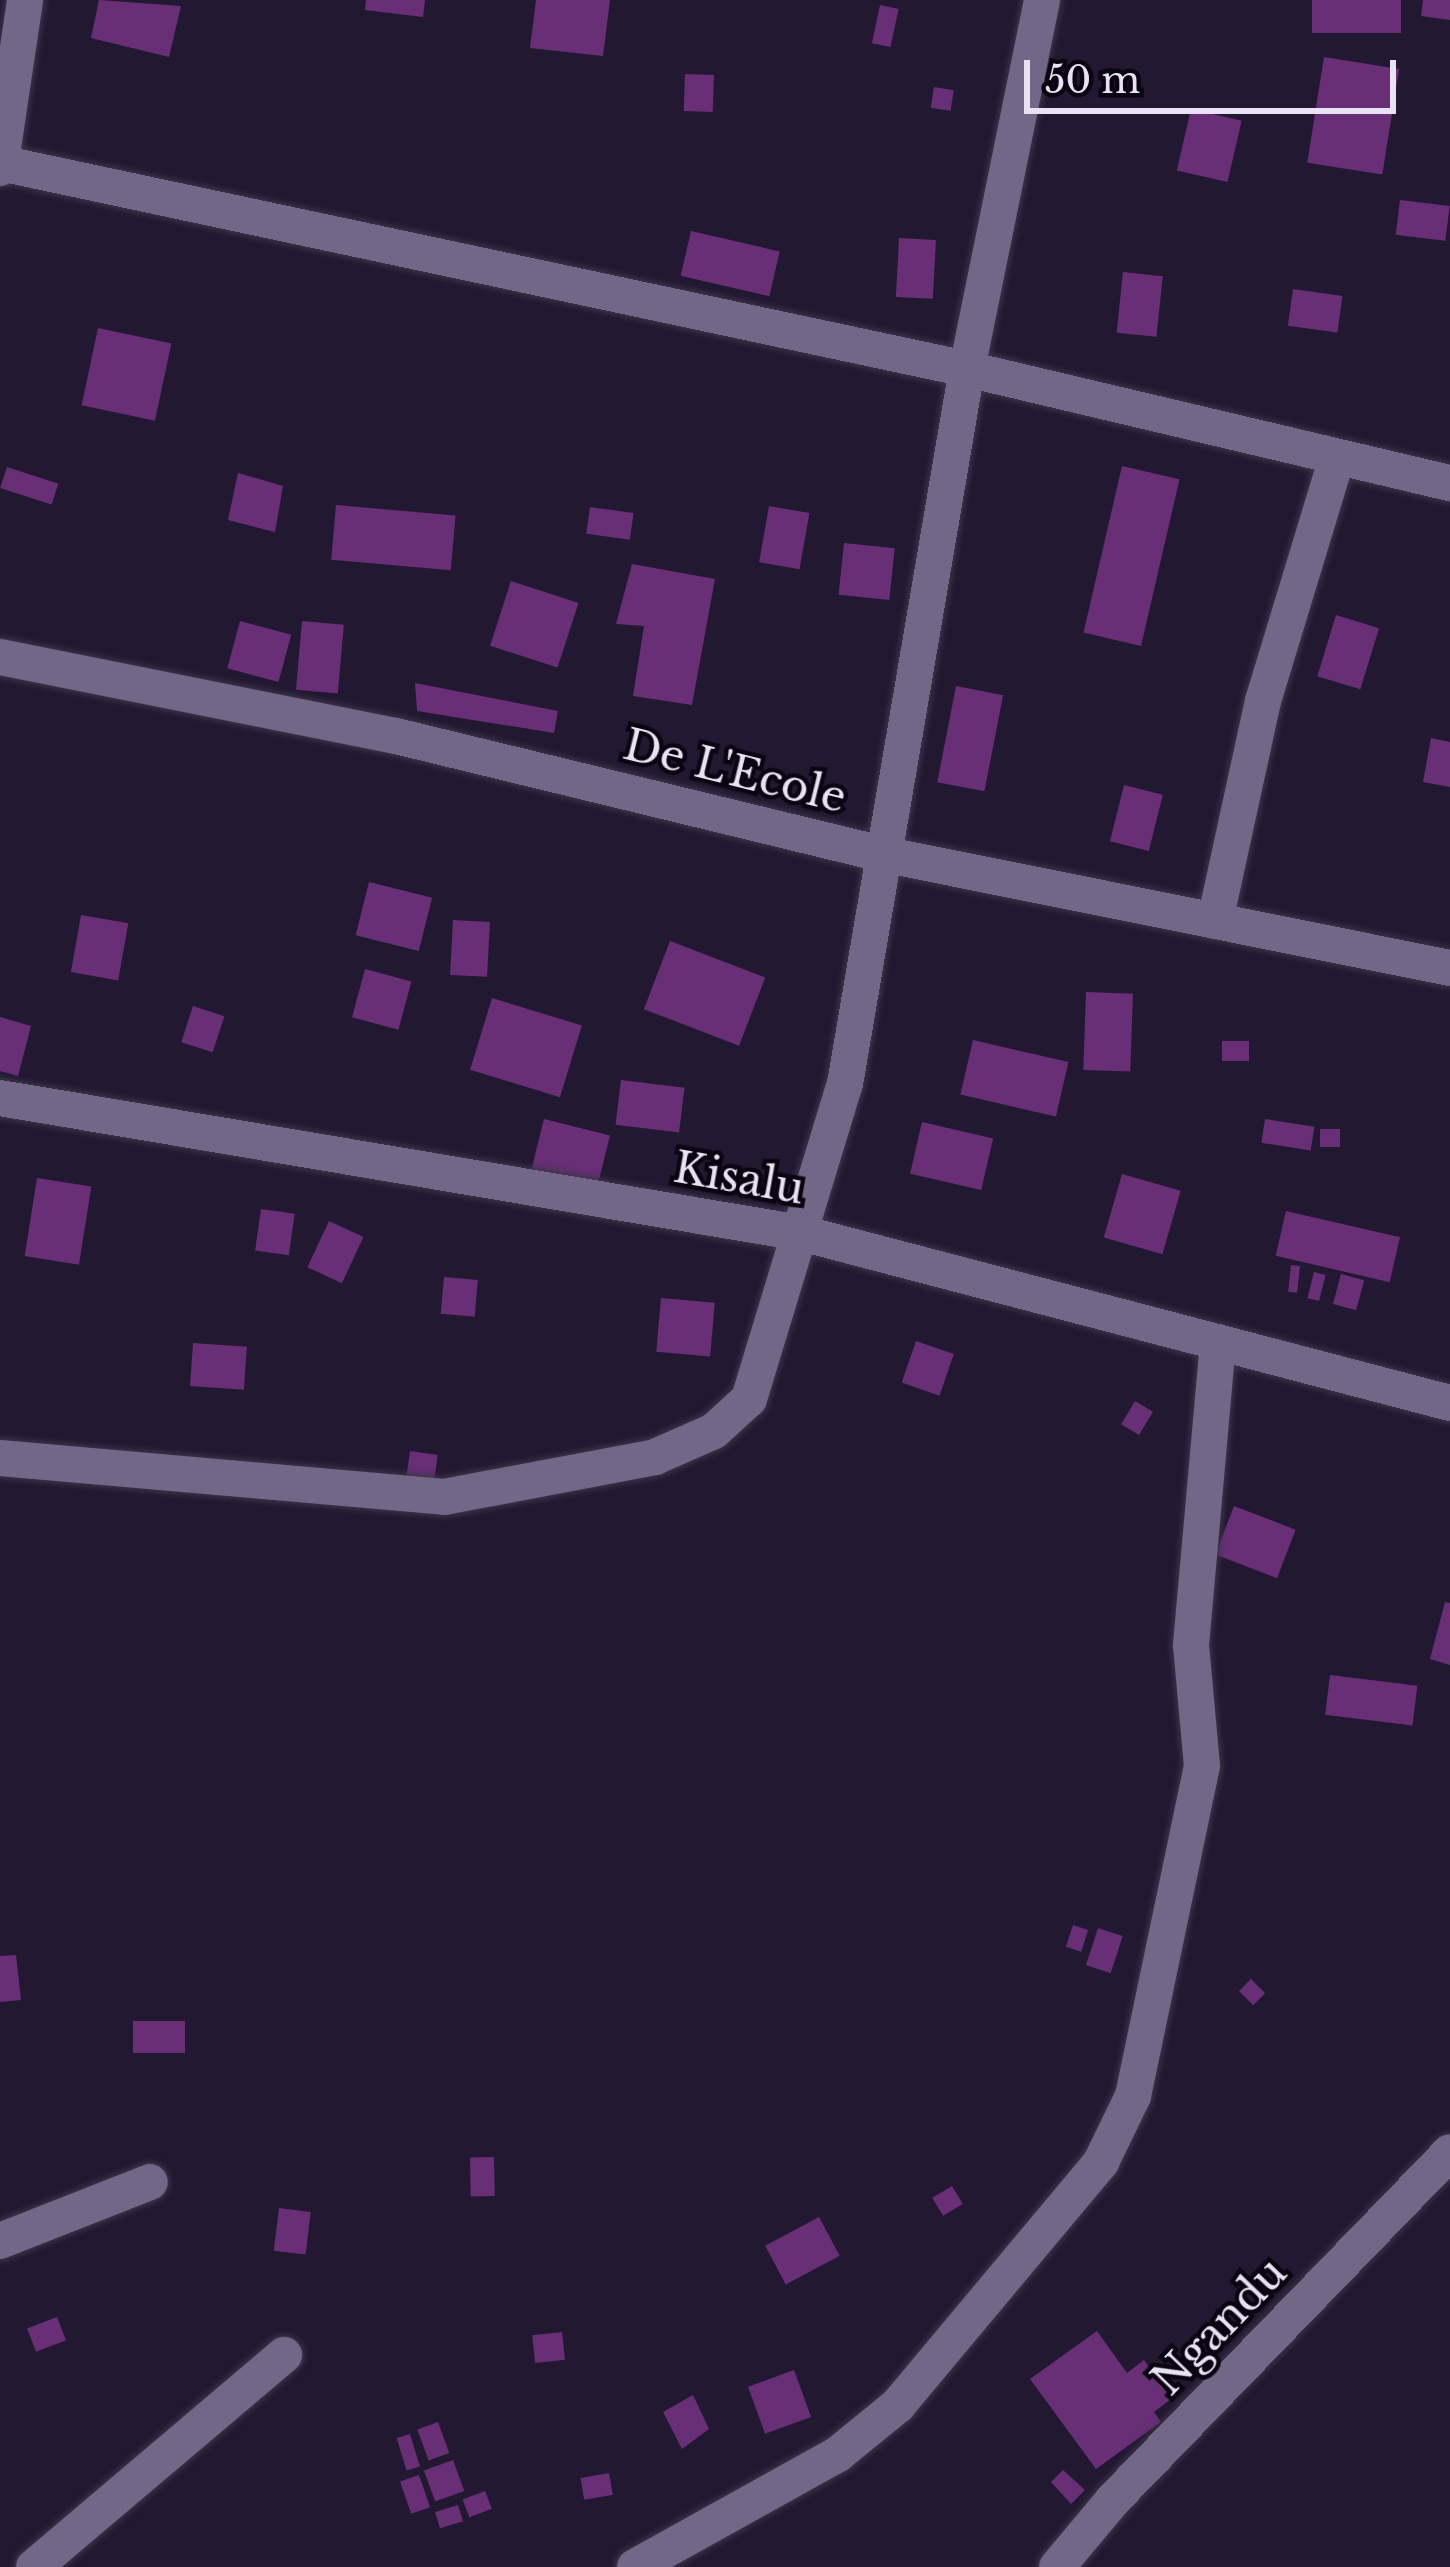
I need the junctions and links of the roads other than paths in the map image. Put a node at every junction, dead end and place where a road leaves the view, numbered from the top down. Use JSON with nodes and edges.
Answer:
{"nodes":[{"id":1,"x":26,"y":0,"type":"edge"},
{"id":2,"x":1042,"y":0,"type":"edge"},
{"id":3,"x":0,"y":165,"type":"edge"},
{"id":4,"x":967,"y":369,"type":"junction"},
{"id":5,"x":1336,"y":458,"type":"junction"},
{"id":6,"x":1450,"y":483,"type":"edge"},
{"id":7,"x":0,"y":657,"type":"edge"},
{"id":8,"x":882,"y":854,"type":"junction"},
{"id":9,"x":1215,"y":921,"type":"junction"},
{"id":10,"x":1450,"y":968,"type":"edge"},
{"id":11,"x":0,"y":1098,"type":"edge"},
{"id":12,"x":801,"y":1233,"type":"junction"},
{"id":13,"x":1218,"y":1342,"type":"junction"},
{"id":14,"x":1450,"y":1403,"type":"edge"},
{"id":15,"x":0,"y":1458,"type":"edge"},
{"id":16,"x":1450,"y":2152,"type":"edge"},
{"id":17,"x":150,"y":2182,"type":"dead end"},
{"id":18,"x":0,"y":2241,"type":"edge"},
{"id":19,"x":284,"y":2355,"type":"dead end"},
{"id":20,"x":34,"y":2567,"type":"edge"},
{"id":21,"x":635,"y":2567,"type":"edge"},
{"id":22,"x":1057,"y":2567,"type":"edge"}],
"edges":[{"from":1,"to":3,"type":"street"},
{"from":2,"to":4,"type":"street"},
{"from":3,"to":4,"type":"street"},
{"from":4,"to":5,"type":"street"},
{"from":4,"to":8,"type":"street"},
{"from":5,"to":6,"type":"street"},
{"from":5,"to":9,"type":"street"},
{"from":7,"to":8,"type":"street","name":"De L'Ecole"},
{"from":8,"to":9,"type":"street","name":"De L'Ecole"},
{"from":8,"to":12,"type":"street"},
{"from":9,"to":10,"type":"street","name":"De L'Ecole"},
{"from":11,"to":12,"type":"street","name":"Kisalu"},
{"from":12,"to":13,"type":"street","name":"Kisalu"},
{"from":12,"to":15,"type":"street"},
{"from":13,"to":14,"type":"street","name":"Kisalu"},
{"from":13,"to":21,"type":"street"},
{"from":16,"to":22,"type":"street","name":"Ngandu"},
{"from":17,"to":18,"type":"street"},
{"from":19,"to":20,"type":"street"}]}
